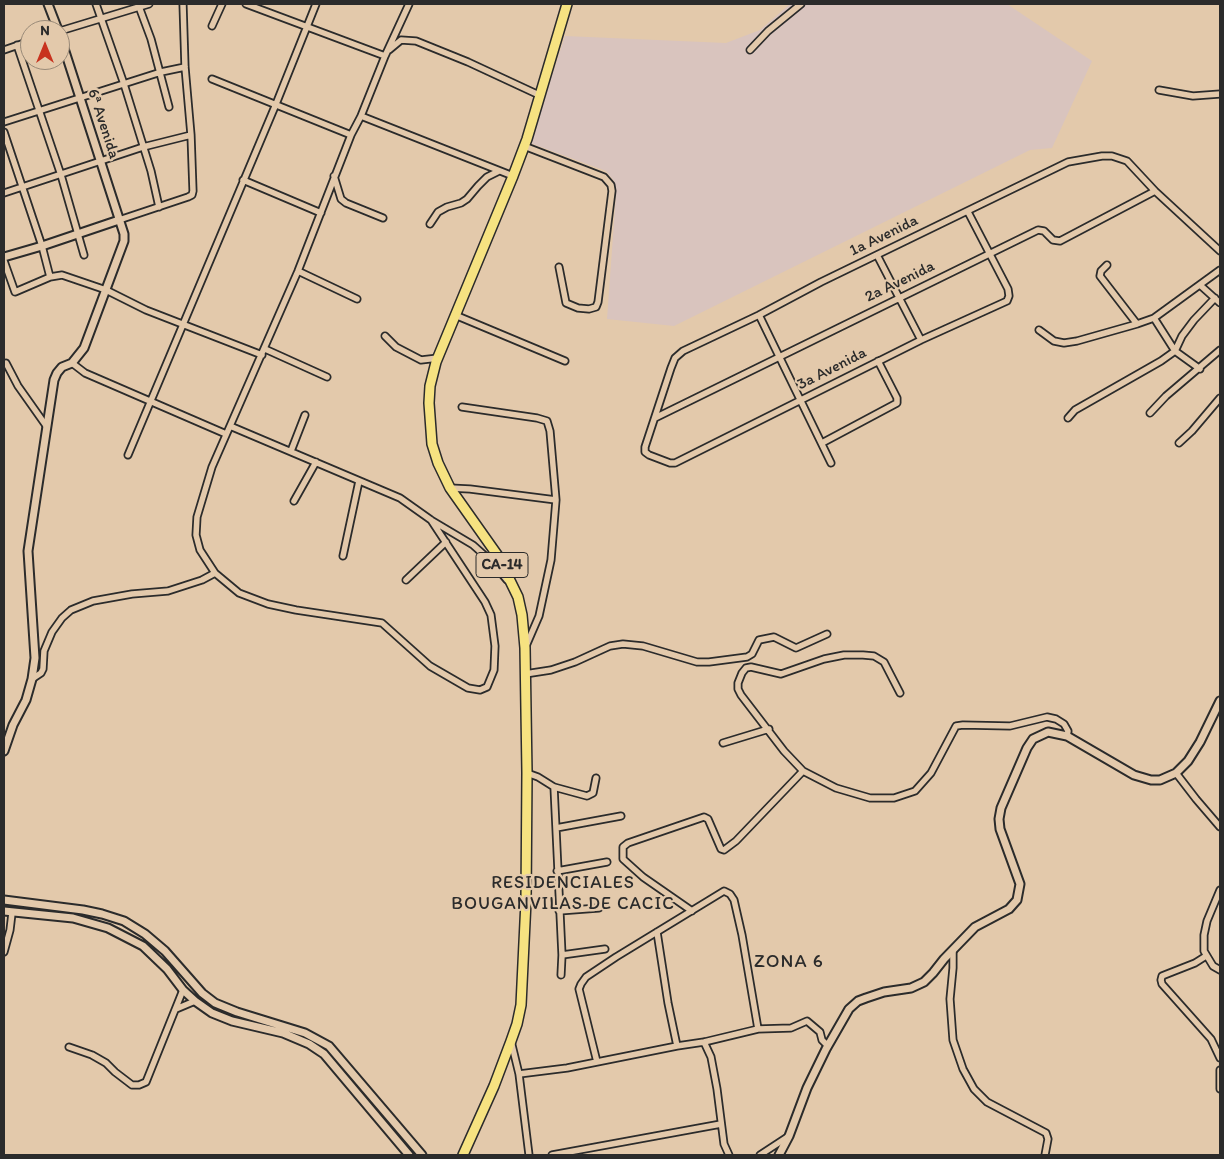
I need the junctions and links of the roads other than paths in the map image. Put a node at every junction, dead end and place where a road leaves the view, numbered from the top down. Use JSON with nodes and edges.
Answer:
{"nodes":[{"id":1,"x":48,"y":4,"type":"edge"},
{"id":2,"x":96,"y":4,"type":"edge"},
{"id":3,"x":149,"y":4,"type":"edge"},
{"id":4,"x":182,"y":4,"type":"edge"},
{"id":5,"x":222,"y":4,"type":"edge"},
{"id":6,"x":246,"y":4,"type":"edge"},
{"id":7,"x":316,"y":4,"type":"edge"},
{"id":8,"x":408,"y":4,"type":"edge"},
{"id":9,"x":567,"y":4,"type":"edge"},
{"id":10,"x":801,"y":4,"type":"edge"},
{"id":11,"x":138,"y":5,"type":"edge"},
{"id":12,"x":101,"y":18,"type":"junction"},
{"id":13,"x":55,"y":20,"type":"edge"},
{"id":14,"x":212,"y":26,"type":"dead end"},
{"id":15,"x":70,"y":27,"type":"edge"},
{"id":16,"x":306,"y":27,"type":"junction"},
{"id":17,"x":20,"y":44,"type":"edge"},
{"id":18,"x":17,"y":45,"type":"junction"},
{"id":19,"x":4,"y":50,"type":"edge"},
{"id":20,"x":750,"y":50,"type":"dead end"},
{"id":21,"x":386,"y":54,"type":"junction"},
{"id":22,"x":70,"y":67,"type":"edge"},
{"id":23,"x":185,"y":67,"type":"junction"},
{"id":24,"x":161,"y":72,"type":"junction"},
{"id":25,"x":212,"y":79,"type":"dead end"},
{"id":26,"x":124,"y":84,"type":"junction"},
{"id":27,"x":1159,"y":90,"type":"dead end"},
{"id":28,"x":1220,"y":94,"type":"edge"},
{"id":29,"x":539,"y":95,"type":"junction"},
{"id":30,"x":80,"y":98,"type":"junction"},
{"id":31,"x":276,"y":104,"type":"junction"},
{"id":32,"x":168,"y":106,"type":"dead end"},
{"id":33,"x":40,"y":111,"type":"junction"},
{"id":34,"x":361,"y":116,"type":"junction"},
{"id":35,"x":4,"y":122,"type":"edge"},
{"id":36,"x":4,"y":132,"type":"edge"},
{"id":37,"x":191,"y":135,"type":"junction"},
{"id":38,"x":351,"y":135,"type":"junction"},
{"id":39,"x":524,"y":146,"type":"junction"},
{"id":40,"x":143,"y":147,"type":"junction"},
{"id":41,"x":100,"y":160,"type":"junction"},
{"id":42,"x":499,"y":170,"type":"junction"},
{"id":43,"x":61,"y":174,"type":"junction"},
{"id":44,"x":334,"y":176,"type":"junction"},
{"id":45,"x":513,"y":176,"type":"junction"},
{"id":46,"x":243,"y":180,"type":"junction"},
{"id":47,"x":22,"y":187,"type":"junction"},
{"id":48,"x":1155,"y":191,"type":"junction"},
{"id":49,"x":4,"y":193,"type":"edge"},
{"id":50,"x":159,"y":207,"type":"junction"},
{"id":51,"x":968,"y":212,"type":"junction"},
{"id":52,"x":321,"y":213,"type":"junction"},
{"id":53,"x":383,"y":218,"type":"dead end"},
{"id":54,"x":119,"y":220,"type":"junction"},
{"id":55,"x":430,"y":224,"type":"dead end"},
{"id":56,"x":78,"y":233,"type":"junction"},
{"id":57,"x":42,"y":246,"type":"junction"},
{"id":58,"x":1220,"y":251,"type":"edge"},
{"id":59,"x":990,"y":253,"type":"junction"},
{"id":60,"x":84,"y":255,"type":"dead end"},
{"id":61,"x":877,"y":255,"type":"junction"},
{"id":62,"x":4,"y":259,"type":"edge"},
{"id":63,"x":1107,"y":265,"type":"dead end"},
{"id":64,"x":559,"y":267,"type":"dead end"},
{"id":65,"x":1220,"y":270,"type":"edge"},
{"id":66,"x":298,"y":271,"type":"junction"},
{"id":67,"x":50,"y":277,"type":"junction"},
{"id":68,"x":1200,"y":285,"type":"junction"},
{"id":69,"x":106,"y":290,"type":"junction"},
{"id":70,"x":899,"y":298,"type":"junction"},
{"id":71,"x":1215,"y":298,"type":"junction"},
{"id":72,"x":358,"y":299,"type":"dead end"},
{"id":73,"x":1220,"y":303,"type":"edge"},
{"id":74,"x":455,"y":315,"type":"junction"},
{"id":75,"x":759,"y":316,"type":"junction"},
{"id":76,"x":1154,"y":318,"type":"junction"},
{"id":77,"x":1137,"y":324,"type":"junction"},
{"id":78,"x":183,"y":325,"type":"junction"},
{"id":79,"x":1039,"y":330,"type":"dead end"},
{"id":80,"x":385,"y":336,"type":"dead end"},
{"id":81,"x":921,"y":340,"type":"junction"},
{"id":82,"x":1220,"y":350,"type":"edge"},
{"id":83,"x":1175,"y":351,"type":"junction"},
{"id":84,"x":263,"y":352,"type":"junction"},
{"id":85,"x":438,"y":358,"type":"junction"},
{"id":86,"x":779,"y":358,"type":"junction"},
{"id":87,"x":565,"y":361,"type":"dead end"},
{"id":88,"x":878,"y":361,"type":"junction"},
{"id":89,"x":6,"y":363,"type":"dead end"},
{"id":90,"x":72,"y":363,"type":"junction"},
{"id":91,"x":1200,"y":369,"type":"junction"},
{"id":92,"x":327,"y":377,"type":"dead end"},
{"id":93,"x":1220,"y":398,"type":"edge"},
{"id":94,"x":801,"y":400,"type":"junction"},
{"id":95,"x":150,"y":401,"type":"junction"},
{"id":96,"x":462,"y":407,"type":"dead end"},
{"id":97,"x":1150,"y":413,"type":"dead end"},
{"id":98,"x":305,"y":415,"type":"dead end"},
{"id":99,"x":655,"y":418,"type":"junction"},
{"id":100,"x":1068,"y":418,"type":"dead end"},
{"id":101,"x":230,"y":426,"type":"junction"},
{"id":102,"x":47,"y":427,"type":"junction"},
{"id":103,"x":226,"y":434,"type":"junction"},
{"id":104,"x":822,"y":443,"type":"junction"},
{"id":105,"x":1179,"y":443,"type":"dead end"},
{"id":106,"x":291,"y":451,"type":"junction"},
{"id":107,"x":128,"y":455,"type":"dead end"},
{"id":108,"x":316,"y":462,"type":"junction"},
{"id":109,"x":831,"y":463,"type":"dead end"},
{"id":110,"x":359,"y":481,"type":"junction"},
{"id":111,"x":450,"y":488,"type":"junction"},
{"id":112,"x":556,"y":500,"type":"junction"},
{"id":113,"x":294,"y":501,"type":"dead end"},
{"id":114,"x":431,"y":520,"type":"junction"},
{"id":115,"x":446,"y":542,"type":"junction"},
{"id":116,"x":343,"y":556,"type":"dead end"},
{"id":117,"x":215,"y":573,"type":"junction"},
{"id":118,"x":406,"y":580,"type":"dead end"},
{"id":119,"x":510,"y":584,"type":"junction"},
{"id":120,"x":827,"y":634,"type":"dead end"},
{"id":121,"x":525,"y":648,"type":"junction"},
{"id":122,"x":525,"y":674,"type":"junction"},
{"id":123,"x":32,"y":679,"type":"junction"},
{"id":124,"x":900,"y":693,"type":"dead end"},
{"id":125,"x":1220,"y":701,"type":"edge"},
{"id":126,"x":769,"y":729,"type":"junction"},
{"id":127,"x":1067,"y":736,"type":"junction"},
{"id":128,"x":723,"y":743,"type":"dead end"},
{"id":129,"x":4,"y":751,"type":"edge"},
{"id":130,"x":803,"y":771,"type":"junction"},
{"id":131,"x":527,"y":773,"type":"junction"},
{"id":132,"x":1176,"y":773,"type":"junction"},
{"id":133,"x":596,"y":778,"type":"dead end"},
{"id":134,"x":554,"y":787,"type":"junction"},
{"id":135,"x":621,"y":816,"type":"dead end"},
{"id":136,"x":1220,"y":827,"type":"edge"},
{"id":137,"x":556,"y":828,"type":"junction"},
{"id":138,"x":607,"y":862,"type":"dead end"},
{"id":139,"x":557,"y":871,"type":"junction"},
{"id":140,"x":1220,"y":890,"type":"edge"},
{"id":141,"x":4,"y":900,"type":"edge"},
{"id":142,"x":600,"y":908,"type":"dead end"},
{"id":143,"x":4,"y":911,"type":"edge"},
{"id":144,"x":559,"y":911,"type":"junction"},
{"id":145,"x":692,"y":911,"type":"junction"},
{"id":146,"x":12,"y":912,"type":"junction"},
{"id":147,"x":657,"y":932,"type":"junction"},
{"id":148,"x":605,"y":949,"type":"dead end"},
{"id":149,"x":953,"y":950,"type":"junction"},
{"id":150,"x":4,"y":952,"type":"edge"},
{"id":151,"x":562,"y":955,"type":"junction"},
{"id":152,"x":1206,"y":956,"type":"junction"},
{"id":153,"x":1220,"y":970,"type":"edge"},
{"id":154,"x":561,"y":975,"type":"dead end"},
{"id":155,"x":183,"y":990,"type":"junction"},
{"id":156,"x":195,"y":1001,"type":"junction"},
{"id":157,"x":176,"y":1009,"type":"junction"},
{"id":158,"x":758,"y":1029,"type":"junction"},
{"id":159,"x":511,"y":1041,"type":"junction"},
{"id":160,"x":704,"y":1042,"type":"junction"},
{"id":161,"x":677,"y":1046,"type":"junction"},
{"id":162,"x":828,"y":1046,"type":"junction"},
{"id":163,"x":69,"y":1047,"type":"dead end"},
{"id":164,"x":1220,"y":1058,"type":"edge"},
{"id":165,"x":597,"y":1062,"type":"junction"},
{"id":166,"x":1220,"y":1070,"type":"edge"},
{"id":167,"x":519,"y":1074,"type":"junction"},
{"id":168,"x":1220,"y":1089,"type":"edge"},
{"id":169,"x":721,"y":1124,"type":"junction"},
{"id":170,"x":789,"y":1136,"type":"junction"},
{"id":171,"x":409,"y":1155,"type":"edge"},
{"id":172,"x":422,"y":1155,"type":"edge"},
{"id":173,"x":463,"y":1155,"type":"edge"},
{"id":174,"x":529,"y":1155,"type":"edge"},
{"id":175,"x":552,"y":1155,"type":"edge"},
{"id":176,"x":729,"y":1155,"type":"edge"},
{"id":177,"x":760,"y":1155,"type":"edge"},
{"id":178,"x":779,"y":1155,"type":"edge"},
{"id":179,"x":1045,"y":1155,"type":"edge"}],
"edges":[{"from":1,"to":13,"type":"street"},
{"from":2,"to":12,"type":"street"},
{"from":3,"to":11,"type":"street"},
{"from":4,"to":23,"type":"street"},
{"from":5,"to":14,"type":"street"},
{"from":6,"to":16,"type":"street"},
{"from":7,"to":16,"type":"street"},
{"from":8,"to":21,"type":"street"},
{"from":9,"to":29,"type":"highway","number":"CA-14"},
{"from":10,"to":20,"type":"street"},
{"from":11,"to":12,"type":"street"},
{"from":11,"to":24,"type":"street"},
{"from":12,"to":15,"type":"street"},
{"from":12,"to":26,"type":"street"},
{"from":16,"to":21,"type":"street"},
{"from":16,"to":31,"type":"street"},
{"from":17,"to":18,"type":"street"},
{"from":18,"to":19,"type":"street"},
{"from":18,"to":33,"type":"street"},
{"from":21,"to":29,"type":"street"},
{"from":21,"to":34,"type":"street"},
{"from":22,"to":30,"type":"street","name":"6ª Avenida"},
{"from":23,"to":24,"type":"street"},
{"from":23,"to":37,"type":"street"},
{"from":24,"to":26,"type":"street"},
{"from":24,"to":32,"type":"street"},
{"from":25,"to":31,"type":"street"},
{"from":26,"to":30,"type":"street"},
{"from":26,"to":40,"type":"street"},
{"from":27,"to":28,"type":"street"},
{"from":29,"to":39,"type":"highway","number":"CA-14"},
{"from":30,"to":33,"type":"street"},
{"from":30,"to":41,"type":"street","name":"6ª Avenida"},
{"from":31,"to":38,"type":"street"},
{"from":31,"to":46,"type":"street"},
{"from":33,"to":35,"type":"street"},
{"from":33,"to":43,"type":"street"},
{"from":34,"to":38,"type":"street"},
{"from":34,"to":42,"type":"street"},
{"from":36,"to":47,"type":"street"},
{"from":37,"to":40,"type":"street"},
{"from":37,"to":50,"type":"street"},
{"from":38,"to":44,"type":"street"},
{"from":39,"to":45,"type":"highway","number":"CA-14"},
{"from":39,"to":64,"type":"street"},
{"from":40,"to":41,"type":"street"},
{"from":40,"to":50,"type":"street"},
{"from":41,"to":43,"type":"street"},
{"from":41,"to":54,"type":"street","name":"6ª Avenida"},
{"from":42,"to":45,"type":"street"},
{"from":42,"to":55,"type":"street"},
{"from":43,"to":47,"type":"street"},
{"from":43,"to":56,"type":"street"},
{"from":44,"to":52,"type":"street"},
{"from":44,"to":53,"type":"street"},
{"from":45,"to":74,"type":"highway","number":"CA-14"},
{"from":46,"to":52,"type":"street"},
{"from":46,"to":78,"type":"street"},
{"from":47,"to":49,"type":"street"},
{"from":47,"to":57,"type":"street"},
{"from":48,"to":51,"type":"street","name":"1a Avenida"},
{"from":48,"to":58,"type":"street"},
{"from":48,"to":59,"type":"street","name":"2a Avenida"},
{"from":50,"to":54,"type":"street"},
{"from":51,"to":59,"type":"street"},
{"from":51,"to":61,"type":"street","name":"1a Avenida"},
{"from":52,"to":66,"type":"street"},
{"from":54,"to":56,"type":"street"},
{"from":54,"to":69,"type":"street","name":"6ª Avenida"},
{"from":56,"to":57,"type":"street"},
{"from":56,"to":60,"type":"street"},
{"from":57,"to":62,"type":"street"},
{"from":57,"to":67,"type":"street"},
{"from":59,"to":70,"type":"street","name":"2a Avenida"},
{"from":59,"to":81,"type":"street","name":"3a Avenida"},
{"from":61,"to":70,"type":"street"},
{"from":61,"to":75,"type":"street","name":"1a Avenida"},
{"from":62,"to":67,"type":"street"},
{"from":63,"to":77,"type":"street"},
{"from":65,"to":68,"type":"street"},
{"from":66,"to":72,"type":"street"},
{"from":66,"to":84,"type":"street"},
{"from":67,"to":69,"type":"street"},
{"from":68,"to":71,"type":"street"},
{"from":68,"to":76,"type":"street"},
{"from":69,"to":78,"type":"street"},
{"from":69,"to":90,"type":"street","name":"6ª Avenida"},
{"from":70,"to":81,"type":"street"},
{"from":70,"to":86,"type":"street","name":"2a Avenida"},
{"from":71,"to":73,"type":"street"},
{"from":71,"to":83,"type":"street"},
{"from":74,"to":85,"type":"highway","number":"CA-14"},
{"from":74,"to":87,"type":"street"},
{"from":75,"to":86,"type":"street"},
{"from":75,"to":99,"type":"street","name":"1a Avenida"},
{"from":76,"to":77,"type":"street"},
{"from":76,"to":83,"type":"street"},
{"from":77,"to":79,"type":"street"},
{"from":78,"to":84,"type":"street"},
{"from":78,"to":95,"type":"street"},
{"from":80,"to":85,"type":"street"},
{"from":81,"to":88,"type":"street","name":"3a Avenida"},
{"from":82,"to":91,"type":"street"},
{"from":83,"to":91,"type":"street"},
{"from":83,"to":100,"type":"street"},
{"from":84,"to":92,"type":"street"},
{"from":84,"to":101,"type":"street"},
{"from":85,"to":111,"type":"highway","number":"CA-14"},
{"from":86,"to":94,"type":"street"},
{"from":86,"to":99,"type":"street","name":"2a Avenida"},
{"from":88,"to":94,"type":"street","name":"3a Avenida"},
{"from":88,"to":104,"type":"street"},
{"from":89,"to":102,"type":"street"},
{"from":90,"to":95,"type":"street"},
{"from":90,"to":102,"type":"street","name":"6ª Avenida"},
{"from":91,"to":97,"type":"street"},
{"from":93,"to":105,"type":"street"},
{"from":94,"to":99,"type":"street","name":"3a Avenida"},
{"from":94,"to":104,"type":"street"},
{"from":95,"to":103,"type":"street"},
{"from":95,"to":107,"type":"street"},
{"from":96,"to":112,"type":"street"},
{"from":98,"to":106,"type":"street"},
{"from":101,"to":103,"type":"street"},
{"from":101,"to":106,"type":"street"},
{"from":102,"to":123,"type":"street","name":"6ª Avenida"},
{"from":103,"to":117,"type":"street"},
{"from":104,"to":109,"type":"street"},
{"from":106,"to":108,"type":"street"},
{"from":108,"to":110,"type":"street"},
{"from":108,"to":113,"type":"street"},
{"from":110,"to":114,"type":"street"},
{"from":110,"to":116,"type":"street"},
{"from":111,"to":112,"type":"street"},
{"from":111,"to":119,"type":"highway","number":"CA-14"},
{"from":112,"to":121,"type":"street"},
{"from":114,"to":115,"type":"street"},
{"from":114,"to":119,"type":"street"},
{"from":115,"to":117,"type":"street"},
{"from":115,"to":118,"type":"street"},
{"from":117,"to":123,"type":"street"},
{"from":119,"to":121,"type":"highway","number":"CA-14"},
{"from":120,"to":122,"type":"street"},
{"from":121,"to":122,"type":"highway","number":"CA-14"},
{"from":122,"to":131,"type":"highway","number":"CA-14"},
{"from":123,"to":129,"type":"street","name":"6ª Avenida"},
{"from":124,"to":126,"type":"street"},
{"from":125,"to":132,"type":"street"},
{"from":126,"to":128,"type":"street"},
{"from":126,"to":130,"type":"street"},
{"from":127,"to":130,"type":"street"},
{"from":127,"to":132,"type":"street"},
{"from":127,"to":149,"type":"street"},
{"from":130,"to":145,"type":"street"},
{"from":131,"to":134,"type":"street"},
{"from":131,"to":159,"type":"highway","number":"CA-14"},
{"from":132,"to":136,"type":"street"},
{"from":133,"to":134,"type":"street"},
{"from":134,"to":137,"type":"street"},
{"from":135,"to":137,"type":"street"},
{"from":137,"to":139,"type":"street"},
{"from":138,"to":139,"type":"street"},
{"from":139,"to":144,"type":"street"},
{"from":140,"to":152,"type":"street"},
{"from":141,"to":172,"type":"street"},
{"from":142,"to":144,"type":"street"},
{"from":143,"to":146,"type":"street"},
{"from":144,"to":151,"type":"street"},
{"from":145,"to":147,"type":"street"},
{"from":145,"to":158,"type":"street"},
{"from":146,"to":150,"type":"street"},
{"from":146,"to":155,"type":"street"},
{"from":147,"to":161,"type":"street"},
{"from":147,"to":165,"type":"street"},
{"from":148,"to":151,"type":"street"},
{"from":149,"to":162,"type":"street"},
{"from":149,"to":179,"type":"street"},
{"from":151,"to":154,"type":"street"},
{"from":152,"to":153,"type":"street"},
{"from":152,"to":164,"type":"street"},
{"from":155,"to":156,"type":"street"},
{"from":155,"to":157,"type":"street"},
{"from":156,"to":157,"type":"street"},
{"from":156,"to":171,"type":"street"},
{"from":157,"to":163,"type":"street"},
{"from":158,"to":160,"type":"street"},
{"from":158,"to":162,"type":"street"},
{"from":159,"to":167,"type":"street"},
{"from":159,"to":173,"type":"highway","number":"CA-14"},
{"from":160,"to":161,"type":"street"},
{"from":160,"to":169,"type":"street"},
{"from":161,"to":165,"type":"street"},
{"from":162,"to":170,"type":"street"},
{"from":165,"to":167,"type":"street"},
{"from":166,"to":168,"type":"street"},
{"from":167,"to":174,"type":"street"},
{"from":169,"to":175,"type":"street"},
{"from":169,"to":176,"type":"street"},
{"from":170,"to":177,"type":"street"},
{"from":170,"to":178,"type":"street"}]}
